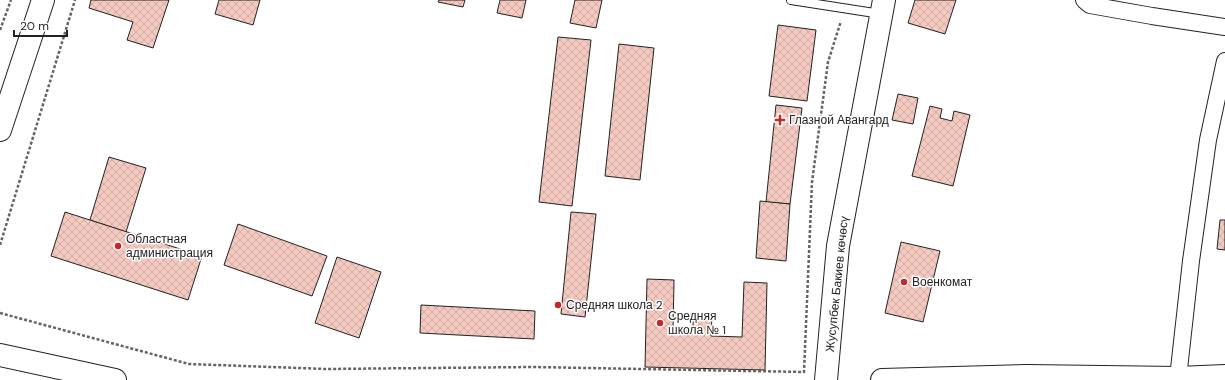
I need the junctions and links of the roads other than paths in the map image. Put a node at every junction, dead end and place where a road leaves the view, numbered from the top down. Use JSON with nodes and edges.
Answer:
{"nodes":[{"id":1,"x":43,"y":0,"type":"edge"},
{"id":2,"x":791,"y":0,"type":"edge"},
{"id":3,"x":1084,"y":0,"type":"edge"},
{"id":4,"x":883,"y":7,"type":"edge"},
{"id":5,"x":1225,"y":27,"type":"edge"},
{"id":6,"x":1225,"y":61,"type":"edge"},
{"id":7,"x":0,"y":130,"type":"edge"},
{"id":8,"x":0,"y":355,"type":"edge"},
{"id":9,"x":1225,"y":376,"type":"edge"},
{"id":10,"x":1027,"y":378,"type":"edge"},
{"id":11,"x":1178,"y":378,"type":"junction"},
{"id":12,"x":115,"y":380,"type":"edge"},
{"id":13,"x":826,"y":380,"type":"edge"},
{"id":14,"x":882,"y":380,"type":"edge"}],
"edges":[{"from":1,"to":7,"type":"main road"},
{"from":2,"to":4,"type":"lane"},
{"from":3,"to":5,"type":"street"},
{"from":4,"to":13,"type":"main road","name":"Жусупбек Бакиев көчөсү"},
{"from":6,"to":11,"type":"street"},
{"from":8,"to":12,"type":"main road"},
{"from":9,"to":11,"type":"main road"},
{"from":10,"to":11,"type":"main road"},
{"from":10,"to":14,"type":"main road"}]}
